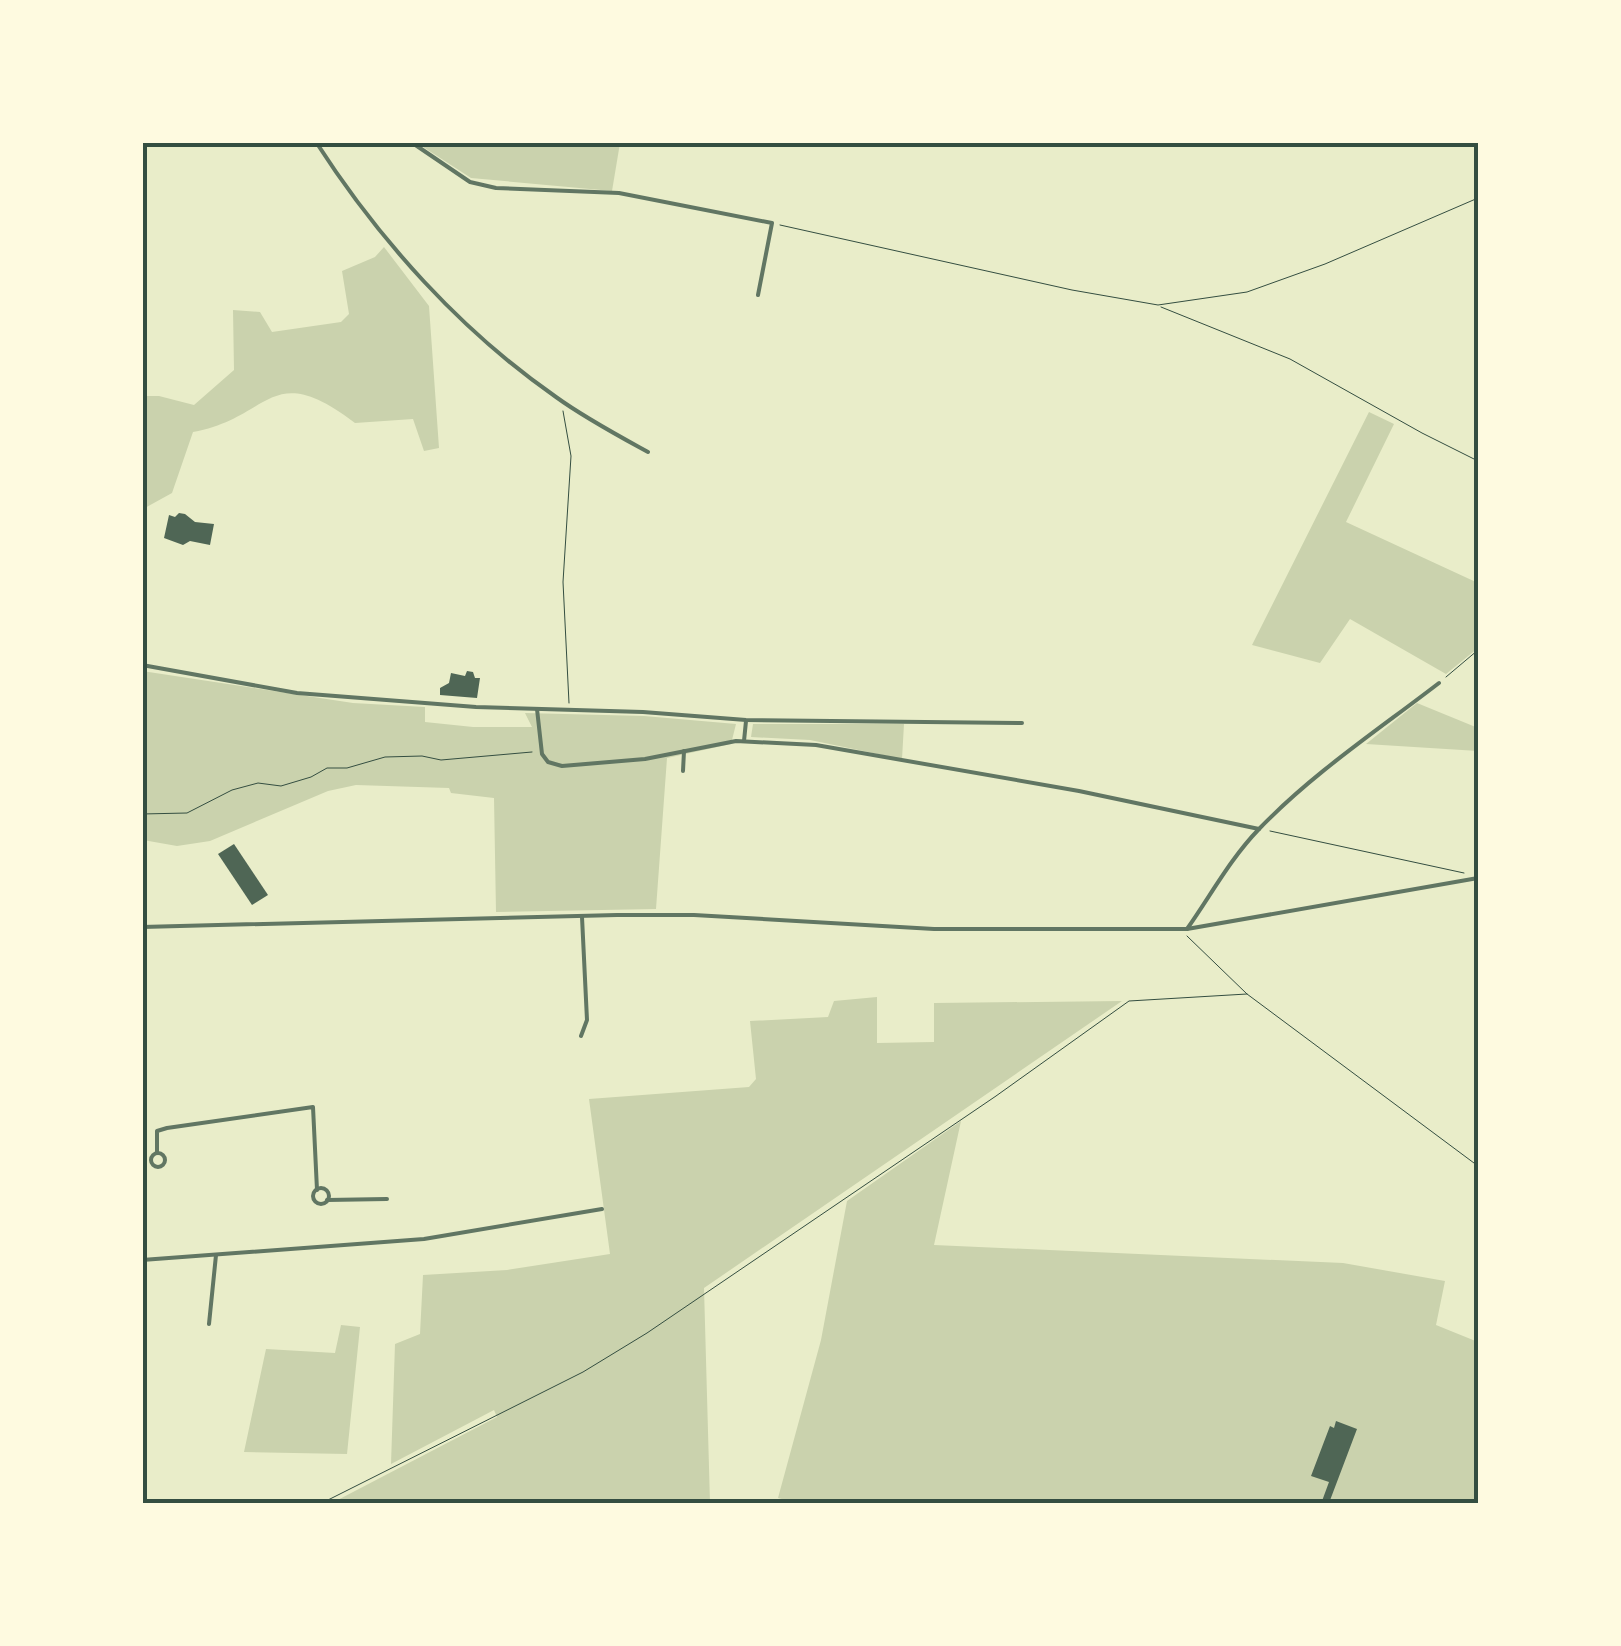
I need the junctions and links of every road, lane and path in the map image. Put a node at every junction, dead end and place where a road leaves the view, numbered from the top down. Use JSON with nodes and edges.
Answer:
{"nodes":[{"id":1,"x":302,"y":142,"type":"edge"},
{"id":2,"x":356,"y":142,"type":"edge"},
{"id":3,"x":411,"y":142,"type":"edge"},
{"id":4,"x":317,"y":144,"type":"edge"},
{"id":5,"x":1478,"y":198,"type":"edge"},
{"id":6,"x":772,"y":223,"type":"junction"},
{"id":7,"x":758,"y":295,"type":"dead end"},
{"id":8,"x":1158,"y":305,"type":"junction"},
{"id":9,"x":558,"y":399,"type":"junction"},
{"id":10,"x":648,"y":452,"type":"dead end"},
{"id":11,"x":1478,"y":461,"type":"edge"},
{"id":12,"x":1478,"y":650,"type":"edge"},
{"id":13,"x":142,"y":665,"type":"edge"},
{"id":14,"x":1439,"y":683,"type":"joint"},
{"id":15,"x":570,"y":708,"type":"junction"},
{"id":16,"x":537,"y":709,"type":"junction"},
{"id":17,"x":746,"y":720,"type":"junction"},
{"id":18,"x":1022,"y":723,"type":"dead end"},
{"id":19,"x":744,"y":741,"type":"junction"},
{"id":20,"x":540,"y":750,"type":"junction"},
{"id":21,"x":684,"y":751,"type":"junction"},
{"id":22,"x":683,"y":771,"type":"dead end"},
{"id":23,"x":142,"y":814,"type":"edge"},
{"id":24,"x":1259,"y":829,"type":"junction"},
{"id":25,"x":1478,"y":878,"type":"edge"},
{"id":26,"x":582,"y":916,"type":"junction"},
{"id":27,"x":142,"y":927,"type":"edge"},
{"id":28,"x":1187,"y":929,"type":"junction"},
{"id":29,"x":1247,"y":994,"type":"junction"},
{"id":30,"x":581,"y":1036,"type":"dead end"},
{"id":31,"x":157,"y":1153,"type":"junction"},
{"id":32,"x":152,"y":1164,"type":"junction"},
{"id":33,"x":1478,"y":1166,"type":"edge"},
{"id":34,"x":142,"y":1168,"type":"edge"},
{"id":35,"x":317,"y":1190,"type":"junction"},
{"id":36,"x":387,"y":1199,"type":"dead end"},
{"id":37,"x":328,"y":1200,"type":"junction"},
{"id":38,"x":602,"y":1209,"type":"dead end"},
{"id":39,"x":216,"y":1255,"type":"junction"},
{"id":40,"x":142,"y":1260,"type":"edge"},
{"id":41,"x":210,"y":1324,"type":"dead end"},
{"id":42,"x":320,"y":1504,"type":"edge"}],
"edges":[{"from":1,"to":4,"type":"street"},
{"from":2,"to":4,"type":"street"},
{"from":3,"to":6,"type":"street"},
{"from":4,"to":9,"type":"street"},
{"from":5,"to":8,"type":"path"},
{"from":6,"to":7,"type":"street"},
{"from":6,"to":8,"type":"path"},
{"from":8,"to":11,"type":"path"},
{"from":9,"to":10,"type":"street"},
{"from":9,"to":15,"type":"path"},
{"from":12,"to":14,"type":"path"},
{"from":13,"to":16,"type":"street"},
{"from":14,"to":24,"type":"street"},
{"from":15,"to":16,"type":"street"},
{"from":15,"to":17,"type":"street"},
{"from":16,"to":20,"type":"street"},
{"from":17,"to":18,"type":"street"},
{"from":17,"to":19,"type":"street"},
{"from":19,"to":21,"type":"street"},
{"from":19,"to":24,"type":"street"},
{"from":20,"to":21,"type":"street"},
{"from":20,"to":23,"type":"path"},
{"from":21,"to":22,"type":"street"},
{"from":24,"to":25,"type":"path"},
{"from":24,"to":28,"type":"street"},
{"from":25,"to":28,"type":"street"},
{"from":26,"to":27,"type":"street"},
{"from":26,"to":28,"type":"street"},
{"from":26,"to":30,"type":"street"},
{"from":28,"to":29,"type":"path"},
{"from":29,"to":33,"type":"path"},
{"from":29,"to":42,"type":"path"},
{"from":31,"to":32,"type":"street"},
{"from":31,"to":32,"type":"street"},
{"from":31,"to":35,"type":"street"},
{"from":32,"to":34,"type":"street"},
{"from":35,"to":37,"type":"street"},
{"from":35,"to":37,"type":"street"},
{"from":36,"to":37,"type":"street"},
{"from":38,"to":39,"type":"street"},
{"from":39,"to":40,"type":"street"},
{"from":39,"to":41,"type":"street"}]}
